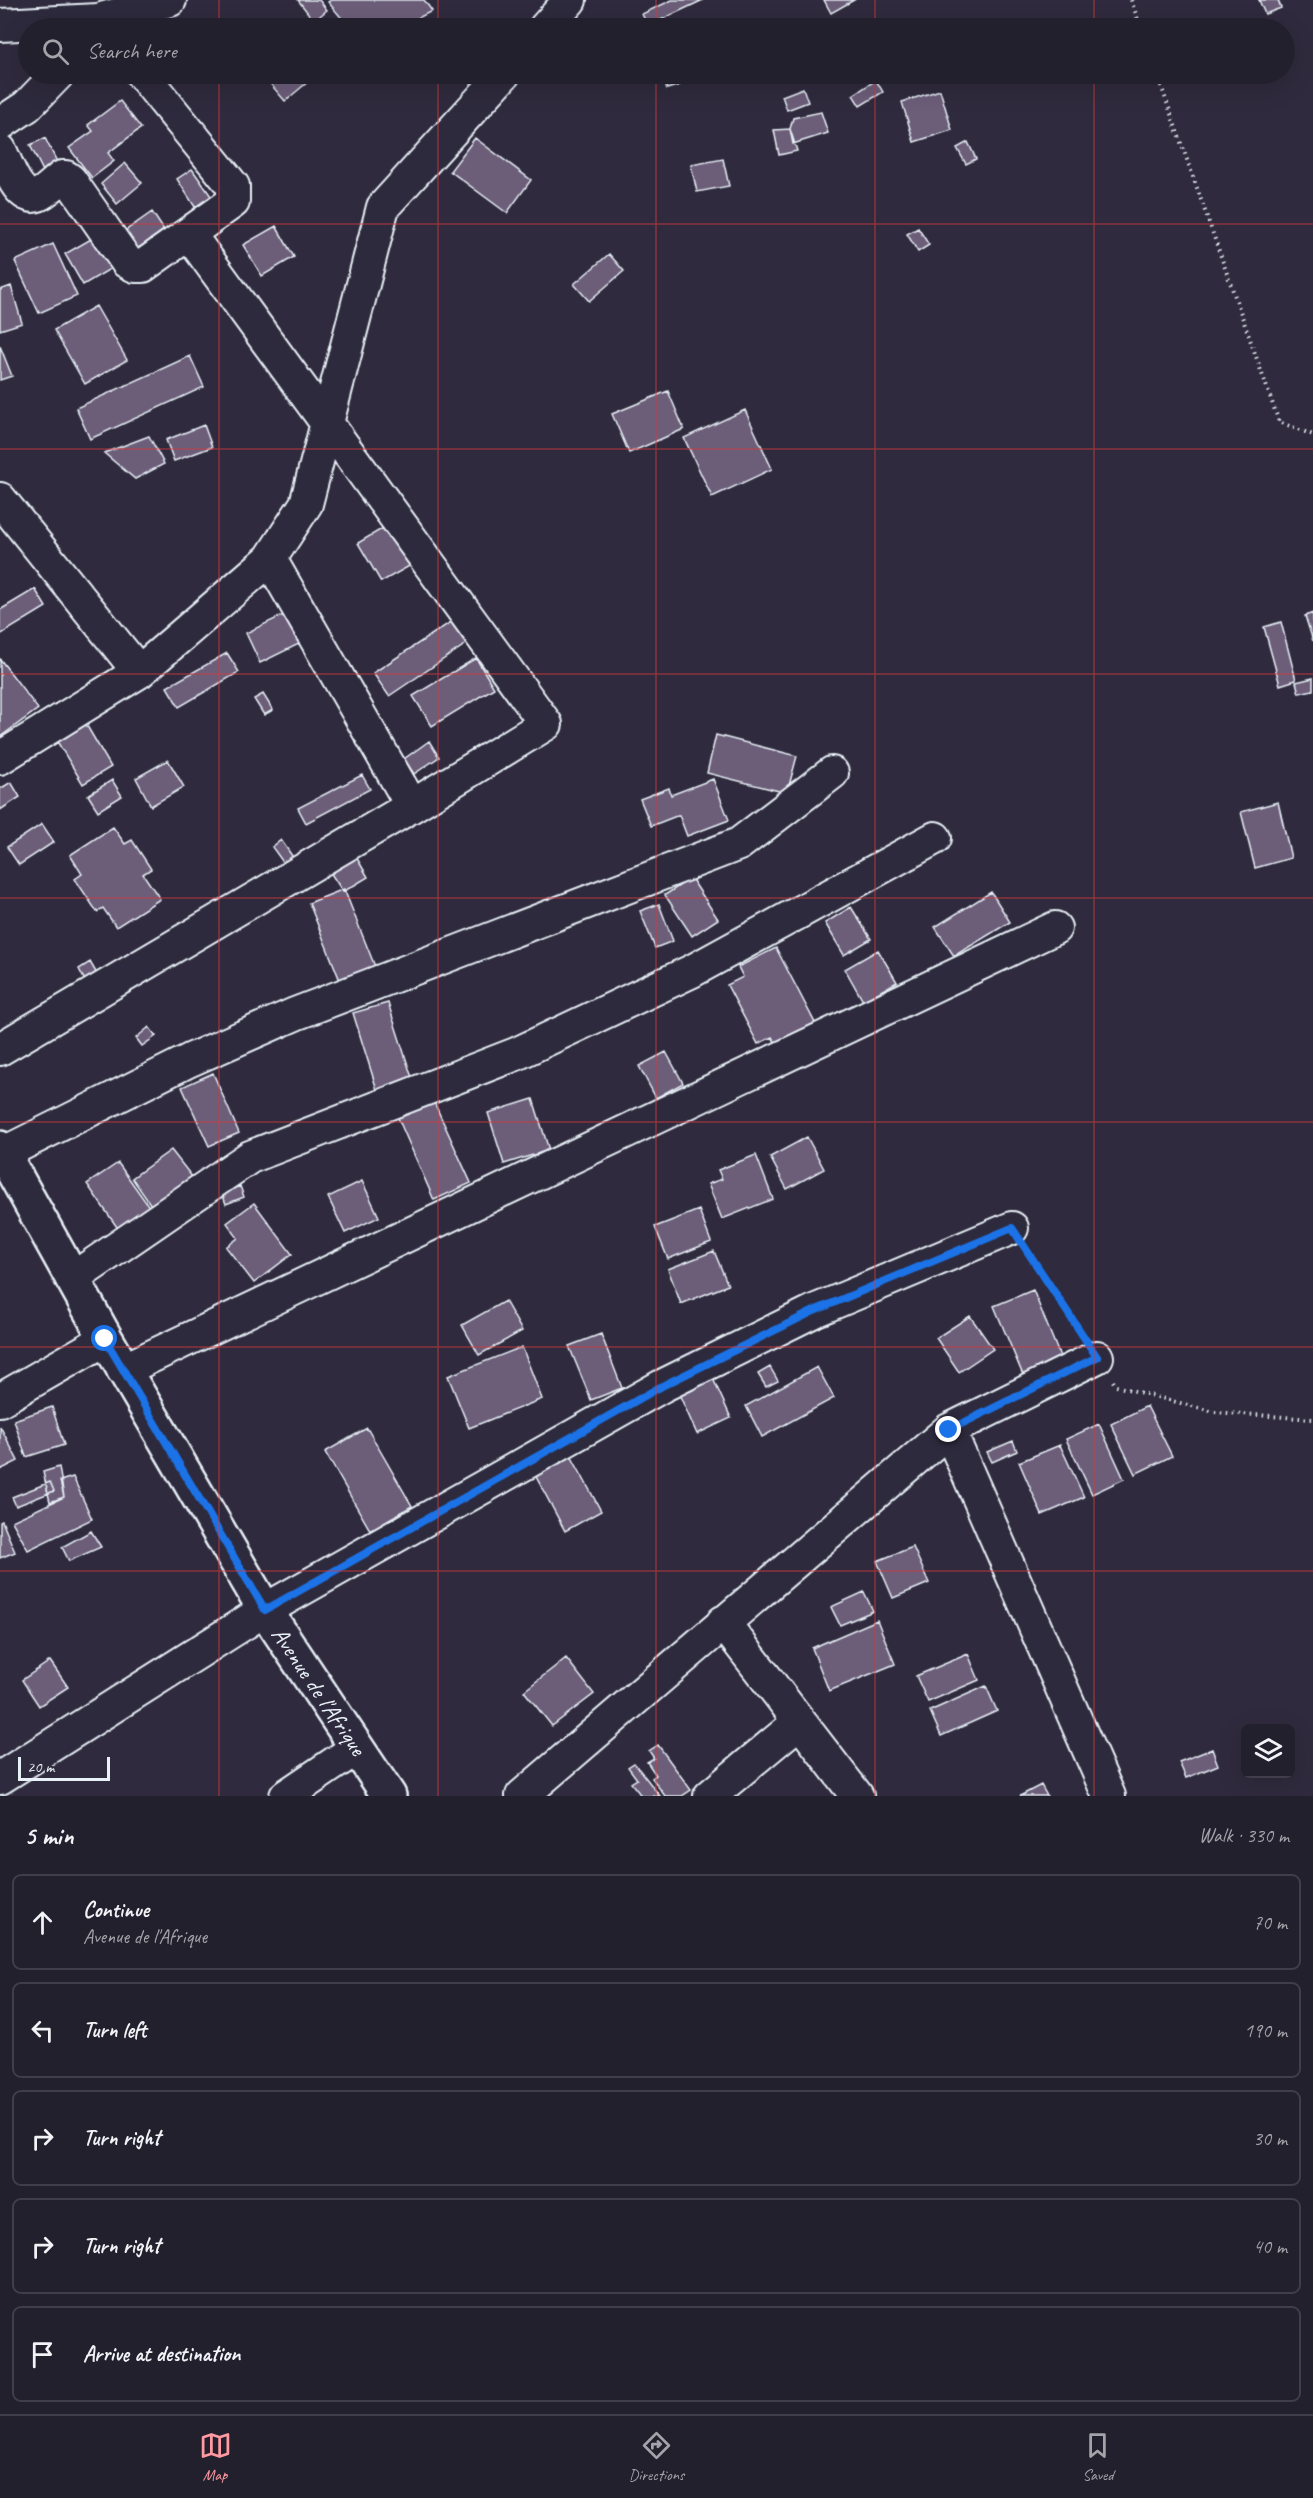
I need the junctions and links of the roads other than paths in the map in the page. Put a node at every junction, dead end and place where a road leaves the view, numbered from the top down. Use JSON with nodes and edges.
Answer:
{"nodes":[{"id":1,"x":170,"y":0,"type":"edge"},
{"id":2,"x":570,"y":0,"type":"edge"},
{"id":3,"x":28,"y":12,"type":"edge"},
{"id":4,"x":58,"y":18,"type":"edge"},
{"id":5,"x":120,"y":18,"type":"edge"},
{"id":6,"x":554,"y":18,"type":"edge"},
{"id":7,"x":0,"y":25,"type":"edge"},
{"id":8,"x":48,"y":84,"type":"edge"},
{"id":9,"x":150,"y":84,"type":"edge"},
{"id":10,"x":495,"y":84,"type":"edge"},
{"id":11,"x":0,"y":124,"type":"edge"},
{"id":12,"x":0,"y":150,"type":"edge"},
{"id":13,"x":189,"y":234,"type":"junction"},
{"id":14,"x":328,"y":422,"type":"junction"},
{"id":15,"x":0,"y":499,"type":"edge"},
{"id":16,"x":270,"y":559,"type":"junction"},
{"id":17,"x":140,"y":672,"type":"junction"},
{"id":18,"x":0,"y":758,"type":"edge"},
{"id":19,"x":832,"y":773,"type":"dead end"},
{"id":20,"x":412,"y":806,"type":"junction"},
{"id":21,"x":934,"y":838,"type":"dead end"},
{"id":22,"x":1054,"y":928,"type":"dead end"},
{"id":23,"x":0,"y":1049,"type":"edge"},
{"id":24,"x":1,"y":1152,"type":"edge"},
{"id":25,"x":1012,"y":1228,"type":"road end"},
{"id":26,"x":72,"y":1279,"type":"junction"},
{"id":27,"x":105,"y":1339,"type":"junction"},
{"id":28,"x":1097,"y":1357,"type":"road end"},
{"id":29,"x":123,"y":1370,"type":"junction"},
{"id":30,"x":0,"y":1400,"type":"edge"},
{"id":31,"x":949,"y":1430,"type":"junction"},
{"id":32,"x":265,"y":1610,"type":"junction"},
{"id":33,"x":723,"y":1623,"type":"junction"},
{"id":34,"x":799,"y":1722,"type":"junction"},
{"id":35,"x":357,"y":1748,"type":"junction"},
{"id":36,"x":0,"y":1778,"type":"edge"},
{"id":37,"x":286,"y":1796,"type":"edge"},
{"id":38,"x":389,"y":1796,"type":"edge"},
{"id":39,"x":522,"y":1796,"type":"edge"},
{"id":40,"x":711,"y":1796,"type":"edge"},
{"id":41,"x":857,"y":1796,"type":"edge"},
{"id":42,"x":1108,"y":1796,"type":"edge"}],
"edges":[{"from":1,"to":5,"type":"street"},
{"from":2,"to":6,"type":"street"},
{"from":3,"to":4,"type":"street"},
{"from":3,"to":7,"type":"street"},
{"from":8,"to":11,"type":"street"},
{"from":9,"to":13,"type":"street"},
{"from":10,"to":14,"type":"street"},
{"from":12,"to":13,"type":"street"},
{"from":13,"to":14,"type":"street"},
{"from":14,"to":16,"type":"street"},
{"from":14,"to":20,"type":"street"},
{"from":15,"to":17,"type":"street"},
{"from":16,"to":17,"type":"street"},
{"from":16,"to":20,"type":"street"},
{"from":17,"to":18,"type":"street"},
{"from":19,"to":24,"type":"street"},
{"from":20,"to":23,"type":"street"},
{"from":21,"to":26,"type":"street"},
{"from":22,"to":29,"type":"street"},
{"from":24,"to":26,"type":"main road","name":"Avenue de l'Afrique"},
{"from":25,"to":32,"type":"street"},
{"from":26,"to":27,"type":"main road","name":"Avenue de l'Afrique"},
{"from":27,"to":29,"type":"main road","name":"Avenue de l'Afrique"},
{"from":27,"to":30,"type":"street"},
{"from":28,"to":31,"type":"street"},
{"from":29,"to":32,"type":"main road","name":"Avenue de l'Afrique"},
{"from":31,"to":33,"type":"street"},
{"from":31,"to":42,"type":"street"},
{"from":32,"to":35,"type":"main road","name":"Avenue de l'Afrique"},
{"from":32,"to":36,"type":"street"},
{"from":33,"to":34,"type":"street"},
{"from":33,"to":39,"type":"street"},
{"from":34,"to":40,"type":"street"},
{"from":34,"to":41,"type":"street"},
{"from":35,"to":37,"type":"street"},
{"from":35,"to":38,"type":"main road","name":"Avenue de l'Afrique"}]}
